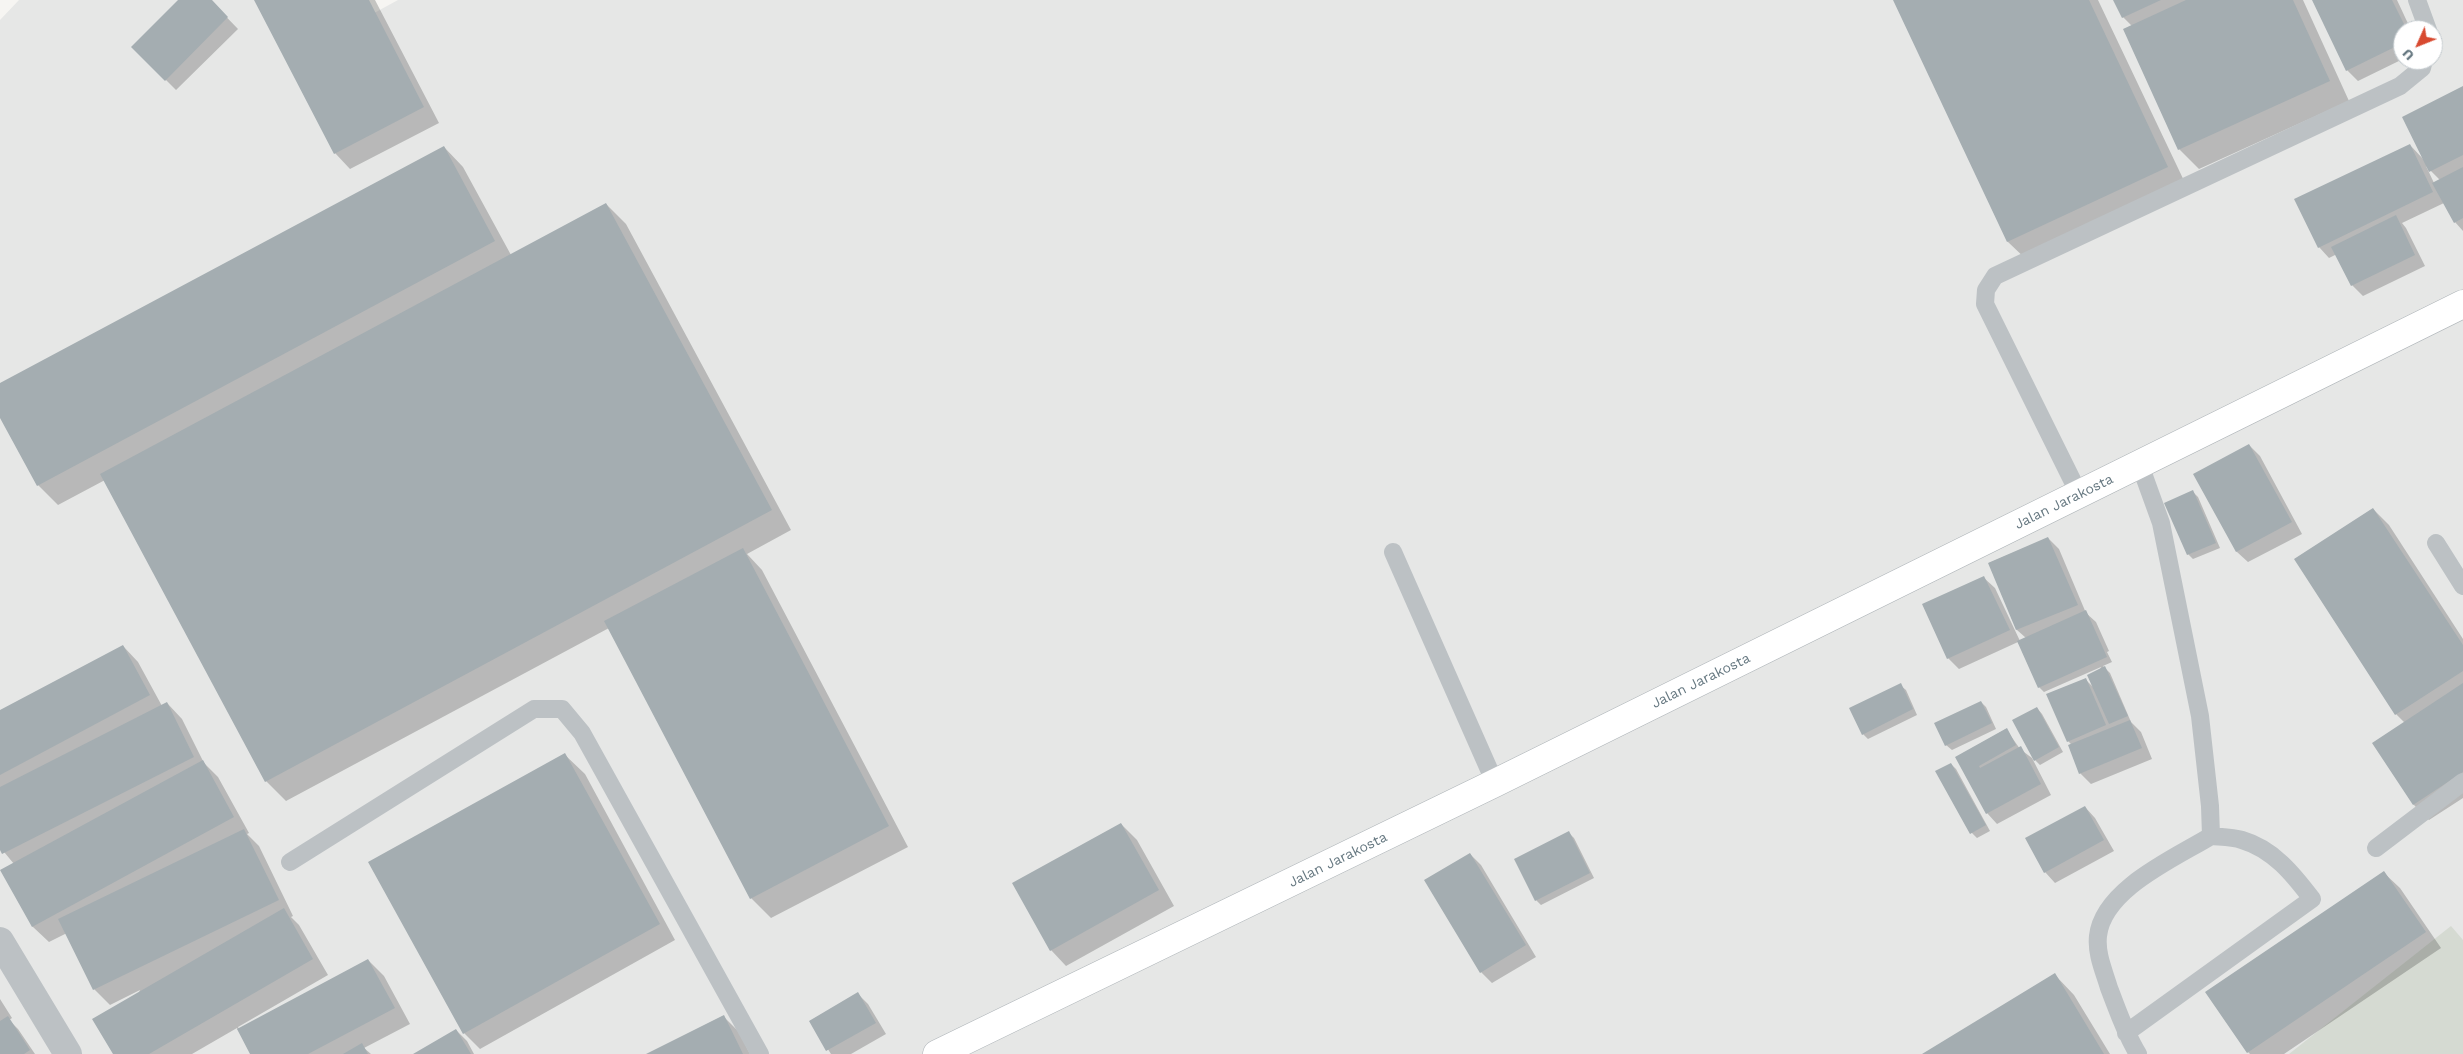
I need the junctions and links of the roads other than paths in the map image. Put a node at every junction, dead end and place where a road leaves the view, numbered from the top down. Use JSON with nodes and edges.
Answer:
{"nodes":[{"id":1,"x":2417,"y":0,"type":"edge"},
{"id":2,"x":2424,"y":20,"type":"edge"},
{"id":3,"x":2420,"y":70,"type":"edge"},
{"id":4,"x":2463,"y":304,"type":"edge"},
{"id":5,"x":2140,"y":464,"type":"junction"},
{"id":6,"x":2079,"y":494,"type":"junction"},
{"id":7,"x":2436,"y":543,"type":"dead end"},
{"id":8,"x":1393,"y":552,"type":"dead end"},
{"id":9,"x":2463,"y":586,"type":"edge"},
{"id":10,"x":2463,"y":782,"type":"edge"},
{"id":11,"x":1495,"y":784,"type":"junction"},
{"id":12,"x":2211,"y":836,"type":"junction"},
{"id":13,"x":2376,"y":848,"type":"dead end"},
{"id":14,"x":290,"y":862,"type":"dead end"},
{"id":15,"x":0,"y":941,"type":"edge"},
{"id":16,"x":2126,"y":1033,"type":"junction"},
{"id":17,"x":68,"y":1054,"type":"edge"},
{"id":18,"x":760,"y":1054,"type":"edge"},
{"id":19,"x":937,"y":1054,"type":"edge"},
{"id":20,"x":2138,"y":1054,"type":"edge"}],
"edges":[{"from":1,"to":2,"type":"lane"},
{"from":3,"to":6,"type":"lane"},
{"from":4,"to":5,"type":"street","name":"Jalan Jarakosta"},
{"from":5,"to":6,"type":"street","name":"Jalan Jarakosta"},
{"from":5,"to":12,"type":"lane"},
{"from":6,"to":11,"type":"street","name":"Jalan Jarakosta"},
{"from":7,"to":9,"type":"lane"},
{"from":8,"to":11,"type":"lane"},
{"from":10,"to":13,"type":"lane"},
{"from":11,"to":19,"type":"street","name":"Jalan Jarakosta"},
{"from":12,"to":16,"type":"lane"},
{"from":12,"to":16,"type":"lane"},
{"from":14,"to":18,"type":"lane"},
{"from":15,"to":17,"type":"street"},
{"from":16,"to":20,"type":"lane"}]}
